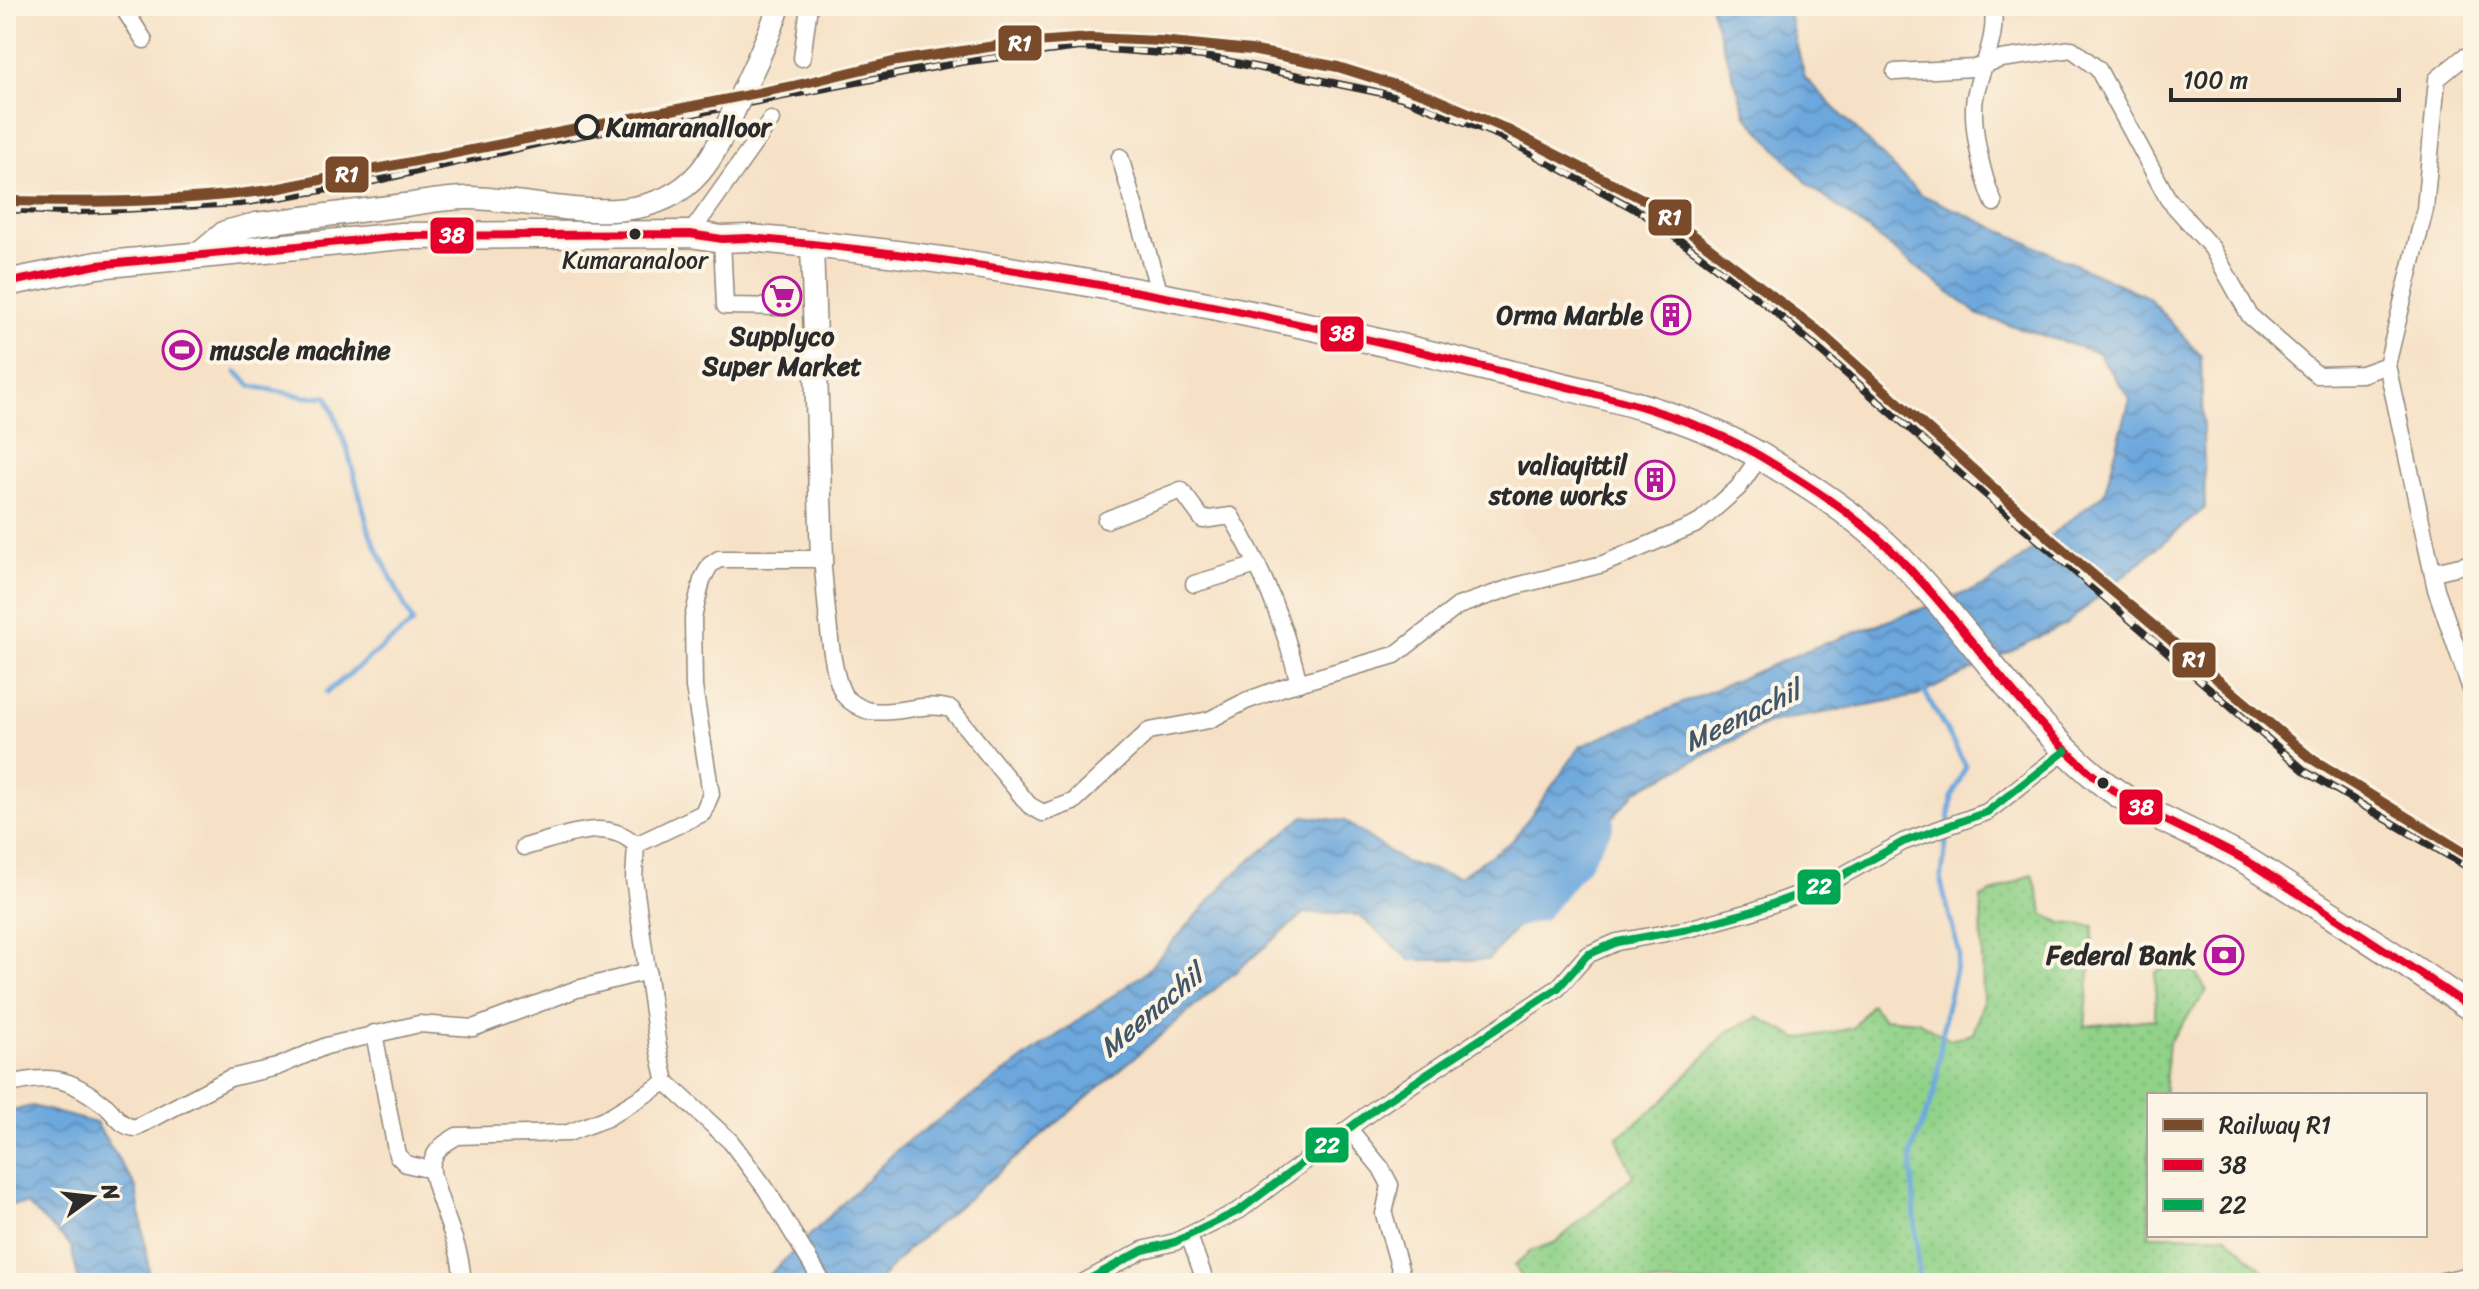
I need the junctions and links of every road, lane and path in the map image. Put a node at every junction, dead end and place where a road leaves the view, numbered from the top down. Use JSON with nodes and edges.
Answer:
{"nodes":[{"id":1,"x":122,"y":6,"type":"edge"},
{"id":2,"x":779,"y":6,"type":"edge"},
{"id":3,"x":809,"y":6,"type":"edge"},
{"id":4,"x":1992,"y":6,"type":"edge"},
{"id":5,"x":144,"y":40,"type":"dead end"},
{"id":6,"x":2473,"y":55,"type":"edge"},
{"id":7,"x":802,"y":58,"type":"dead end"},
{"id":8,"x":1986,"y":64,"type":"junction"},
{"id":9,"x":1895,"y":72,"type":"dead end"},
{"id":10,"x":771,"y":120,"type":"dead end"},
{"id":11,"x":1120,"y":157,"type":"dead end"},
{"id":12,"x":1994,"y":203,"type":"dead end"},
{"id":13,"x":335,"y":212,"type":"junction"},
{"id":14,"x":294,"y":218,"type":"junction"},
{"id":15,"x":690,"y":234,"type":"junction"},
{"id":16,"x":722,"y":239,"type":"junction"},
{"id":17,"x":337,"y":244,"type":"junction"},
{"id":18,"x":812,"y":244,"type":"junction"},
{"id":19,"x":295,"y":249,"type":"junction"},
{"id":20,"x":199,"y":254,"type":"junction"},
{"id":21,"x":6,"y":283,"type":"edge"},
{"id":22,"x":1161,"y":298,"type":"junction"},
{"id":23,"x":785,"y":307,"type":"dead end"},
{"id":24,"x":2387,"y":365,"type":"junction"},
{"id":25,"x":1760,"y":456,"type":"junction"},
{"id":26,"x":1106,"y":520,"type":"dead end"},
{"id":27,"x":822,"y":559,"type":"junction"},
{"id":28,"x":2473,"y":563,"type":"edge"},
{"id":29,"x":1257,"y":565,"type":"junction"},
{"id":30,"x":2434,"y":572,"type":"junction"},
{"id":31,"x":1194,"y":584,"type":"dead end"},
{"id":32,"x":1299,"y":683,"type":"junction"},
{"id":33,"x":2473,"y":695,"type":"edge"},
{"id":34,"x":2065,"y":751,"type":"junction"},
{"id":35,"x":636,"y":845,"type":"junction"},
{"id":36,"x":524,"y":847,"type":"dead end"},
{"id":37,"x":648,"y":971,"type":"junction"},
{"id":38,"x":2473,"y":1009,"type":"edge"},
{"id":39,"x":374,"y":1033,"type":"junction"},
{"id":40,"x":666,"y":1082,"type":"junction"},
{"id":41,"x":6,"y":1085,"type":"edge"},
{"id":42,"x":1349,"y":1129,"type":"junction"},
{"id":43,"x":432,"y":1170,"type":"junction"},
{"id":44,"x":1189,"y":1236,"type":"junction"},
{"id":45,"x":463,"y":1283,"type":"edge"},
{"id":46,"x":823,"y":1283,"type":"edge"},
{"id":47,"x":1082,"y":1283,"type":"edge"},
{"id":48,"x":1206,"y":1283,"type":"edge"},
{"id":49,"x":1404,"y":1283,"type":"edge"},
{"id":50,"x":2434,"y":1283,"type":"edge"},
{"id":51,"x":2466,"y":1283,"type":"edge"}],
"edges":[{"from":1,"to":5,"type":"street"},
{"from":2,"to":13,"type":"main road","bridge":true},
{"from":3,"to":7,"type":"street"},
{"from":4,"to":8,"type":"street"},
{"from":6,"to":24,"type":"street"},
{"from":8,"to":9,"type":"street"},
{"from":8,"to":12,"type":"street"},
{"from":8,"to":24,"type":"street"},
{"from":10,"to":15,"type":"street"},
{"from":11,"to":22,"type":"street"},
{"from":13,"to":14,"type":"main road"},
{"from":13,"to":17,"type":"main road"},
{"from":14,"to":19,"type":"main road"},
{"from":14,"to":20,"type":"main road"},
{"from":15,"to":16,"type":"main road"},
{"from":15,"to":17,"type":"main road"},
{"from":16,"to":18,"type":"main road"},
{"from":16,"to":23,"type":"street"},
{"from":17,"to":19,"type":"main road"},
{"from":18,"to":22,"type":"main road"},
{"from":18,"to":27,"type":"main road"},
{"from":19,"to":20,"type":"main road"},
{"from":20,"to":21,"type":"main road"},
{"from":22,"to":25,"type":"main road"},
{"from":24,"to":30,"type":"street"},
{"from":25,"to":32,"type":"street"},
{"from":25,"to":34,"type":"main road"},
{"from":26,"to":29,"type":"street"},
{"from":27,"to":32,"type":"street"},
{"from":27,"to":35,"type":"street"},
{"from":28,"to":30,"type":"street"},
{"from":29,"to":31,"type":"street"},
{"from":29,"to":32,"type":"street"},
{"from":30,"to":33,"type":"street"},
{"from":34,"to":38,"type":"main road"},
{"from":34,"to":42,"type":"street"},
{"from":35,"to":36,"type":"street"},
{"from":35,"to":37,"type":"street"},
{"from":37,"to":39,"type":"street"},
{"from":37,"to":40,"type":"street"},
{"from":39,"to":41,"type":"street"},
{"from":39,"to":43,"type":"street"},
{"from":40,"to":43,"type":"street"},
{"from":40,"to":46,"type":"street"},
{"from":42,"to":44,"type":"street"},
{"from":42,"to":49,"type":"street"},
{"from":43,"to":45,"type":"street"},
{"from":44,"to":47,"type":"street"},
{"from":44,"to":48,"type":"street"},
{"from":50,"to":51,"type":"street"}]}
